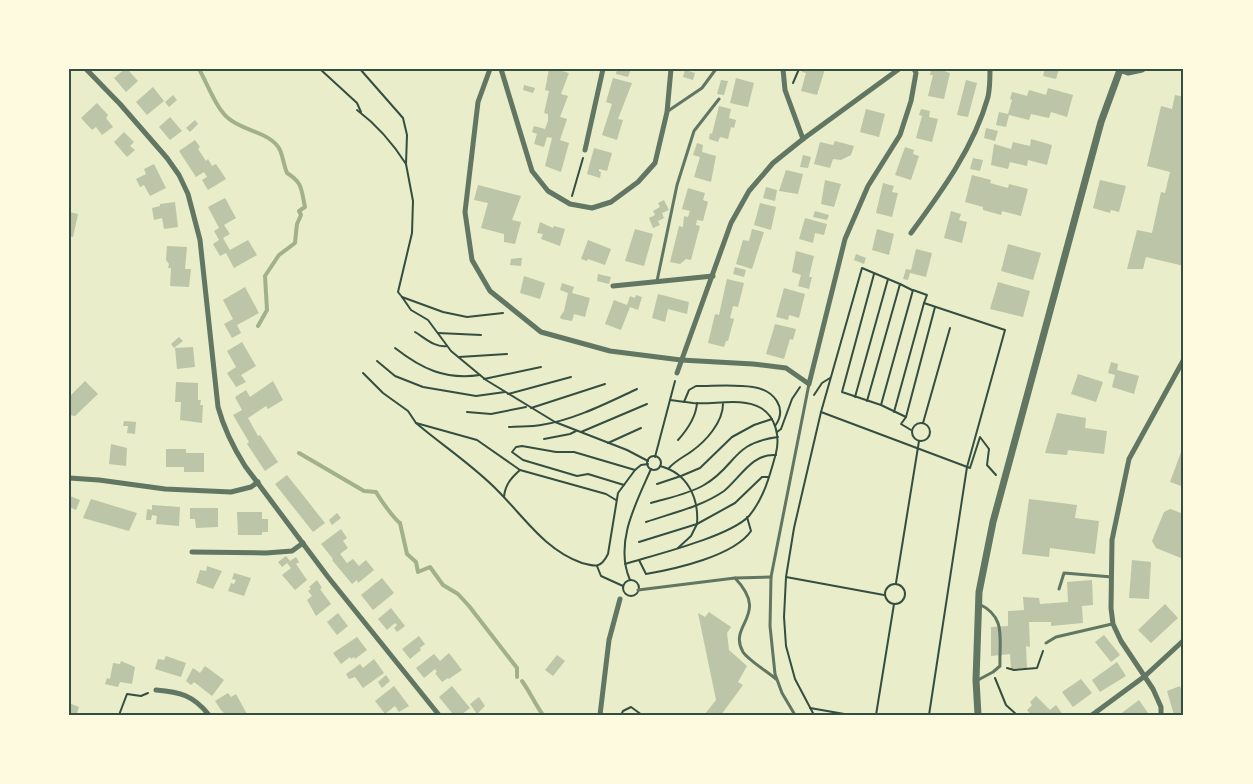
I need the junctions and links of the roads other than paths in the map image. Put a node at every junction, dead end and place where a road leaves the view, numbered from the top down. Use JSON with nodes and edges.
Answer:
{"nodes":[{"id":1,"x":86,"y":69,"type":"edge"},
{"id":2,"x":490,"y":69,"type":"edge"},
{"id":3,"x":501,"y":69,"type":"edge"},
{"id":4,"x":603,"y":69,"type":"edge"},
{"id":5,"x":671,"y":69,"type":"edge"},
{"id":6,"x":716,"y":69,"type":"edge"},
{"id":7,"x":783,"y":69,"type":"edge"},
{"id":8,"x":898,"y":69,"type":"edge"},
{"id":9,"x":914,"y":69,"type":"edge"},
{"id":10,"x":990,"y":69,"type":"edge"},
{"id":11,"x":1142,"y":69,"type":"edge"},
{"id":12,"x":1120,"y":70,"type":"edge"},
{"id":13,"x":719,"y":99,"type":"dead end"},
{"id":14,"x":668,"y":112,"type":"junction"},
{"id":15,"x":803,"y":138,"type":"junction"},
{"id":16,"x":585,"y":150,"type":"road end"},
{"id":17,"x":911,"y":233,"type":"dead end"},
{"id":18,"x":713,"y":276,"type":"junction"},
{"id":19,"x":657,"y":283,"type":"junction"},
{"id":20,"x":613,"y":286,"type":"dead end"},
{"id":21,"x":1184,"y":359,"type":"edge"},
{"id":22,"x":681,"y":360,"type":"junction"},
{"id":23,"x":677,"y":373,"type":"road end"},
{"id":24,"x":806,"y":383,"type":"junction"},
{"id":25,"x":69,"y":478,"type":"edge"},
{"id":26,"x":258,"y":482,"type":"junction"},
{"id":27,"x":303,"y":543,"type":"junction"},
{"id":28,"x":192,"y":552,"type":"dead end"},
{"id":29,"x":771,"y":577,"type":"junction"},
{"id":30,"x":1112,"y":577,"type":"junction"},
{"id":31,"x":735,"y":578,"type":"junction"},
{"id":32,"x":1059,"y":589,"type":"dead end"},
{"id":33,"x":638,"y":590,"type":"dead end"},
{"id":34,"x":620,"y":599,"type":"dead end"},
{"id":35,"x":978,"y":604,"type":"junction"},
{"id":36,"x":1113,"y":624,"type":"junction"},
{"id":37,"x":1184,"y":640,"type":"edge"},
{"id":38,"x":1046,"y":643,"type":"road end"},
{"id":39,"x":1145,"y":676,"type":"junction"},
{"id":40,"x":776,"y":679,"type":"junction"},
{"id":41,"x":976,"y":680,"type":"junction"},
{"id":42,"x":156,"y":690,"type":"road end"},
{"id":43,"x":209,"y":715,"type":"edge"},
{"id":44,"x":439,"y":715,"type":"edge"},
{"id":45,"x":600,"y":715,"type":"edge"},
{"id":46,"x":795,"y":715,"type":"edge"},
{"id":47,"x":978,"y":715,"type":"edge"},
{"id":48,"x":1092,"y":715,"type":"edge"},
{"id":49,"x":1161,"y":715,"type":"edge"}],
"edges":[{"from":1,"to":26,"type":"street"},
{"from":2,"to":22,"type":"street"},
{"from":3,"to":14,"type":"street"},
{"from":4,"to":16,"type":"street"},
{"from":5,"to":14,"type":"street"},
{"from":6,"to":14,"type":"lane"},
{"from":7,"to":15,"type":"street"},
{"from":8,"to":15,"type":"street"},
{"from":9,"to":24,"type":"street"},
{"from":10,"to":17,"type":"street"},
{"from":11,"to":12,"type":"street"},
{"from":12,"to":35,"type":"street"},
{"from":13,"to":19,"type":"lane"},
{"from":15,"to":18,"type":"street"},
{"from":18,"to":19,"type":"street"},
{"from":18,"to":22,"type":"street"},
{"from":19,"to":20,"type":"street"},
{"from":21,"to":30,"type":"street"},
{"from":22,"to":23,"type":"street"},
{"from":22,"to":24,"type":"street"},
{"from":24,"to":29,"type":"lane"},
{"from":25,"to":26,"type":"street"},
{"from":26,"to":27,"type":"street"},
{"from":27,"to":28,"type":"street"},
{"from":27,"to":44,"type":"street"},
{"from":29,"to":31,"type":"lane"},
{"from":29,"to":40,"type":"lane"},
{"from":30,"to":32,"type":"lane"},
{"from":30,"to":36,"type":"street"},
{"from":31,"to":33,"type":"lane"},
{"from":31,"to":40,"type":"lane"},
{"from":34,"to":45,"type":"street"},
{"from":35,"to":41,"type":"street"},
{"from":35,"to":41,"type":"lane"},
{"from":36,"to":38,"type":"lane"},
{"from":36,"to":39,"type":"street"},
{"from":37,"to":39,"type":"street"},
{"from":39,"to":48,"type":"street"},
{"from":39,"to":49,"type":"street"},
{"from":40,"to":46,"type":"lane"},
{"from":41,"to":47,"type":"street"},
{"from":42,"to":43,"type":"street"}]}
